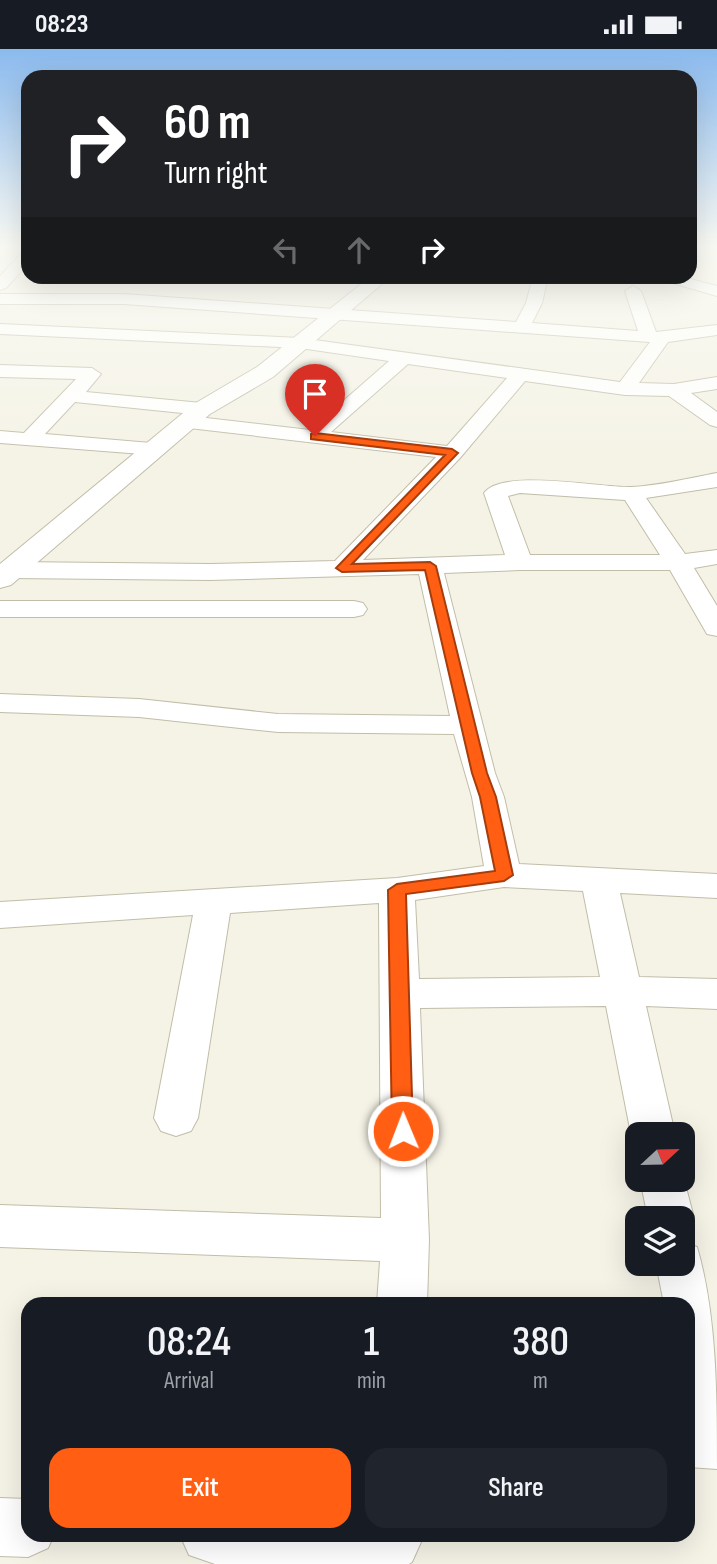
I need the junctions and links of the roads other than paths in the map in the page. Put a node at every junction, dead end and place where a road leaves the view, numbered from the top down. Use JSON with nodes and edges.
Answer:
{"nodes":[{"id":1,"x":110,"y":318,"type":"edge"},
{"id":2,"x":331,"y":318,"type":"edge"},
{"id":3,"x":399,"y":318,"type":"edge"},
{"id":4,"x":527,"y":318,"type":"edge"},
{"id":5,"x":646,"y":318,"type":"edge"},
{"id":6,"x":522,"y":327,"type":"junction"},
{"id":7,"x":0,"y":329,"type":"edge"},
{"id":8,"x":712,"y":330,"type":"edge"},
{"id":9,"x":99,"y":332,"type":"junction"},
{"id":10,"x":656,"y":337,"type":"junction"},
{"id":11,"x":300,"y":343,"type":"junction"},
{"id":12,"x":404,"y":358,"type":"junction"},
{"id":13,"x":0,"y":371,"type":"edge"},
{"id":14,"x":521,"y":375,"type":"junction"},
{"id":15,"x":717,"y":383,"type":"edge"},
{"id":16,"x":625,"y":389,"type":"junction"},
{"id":17,"x":674,"y":390,"type":"junction"},
{"id":18,"x":70,"y":396,"type":"junction"},
{"id":19,"x":195,"y":415,"type":"junction"},
{"id":20,"x":717,"y":421,"type":"edge"},
{"id":21,"x":315,"y":436,"type":"junction"},
{"id":22,"x":0,"y":437,"type":"edge"},
{"id":23,"x":30,"y":438,"type":"junction"},
{"id":24,"x":155,"y":449,"type":"junction"},
{"id":25,"x":452,"y":453,"type":"junction"},
{"id":26,"x":717,"y":480,"type":"edge"},
{"id":27,"x":632,"y":494,"type":"junction"},
{"id":28,"x":717,"y":557,"type":"edge"},
{"id":29,"x":520,"y":562,"type":"junction"},
{"id":30,"x":678,"y":562,"type":"junction"},
{"id":31,"x":430,"y":566,"type":"junction"},
{"id":32,"x":342,"y":568,"type":"junction"},
{"id":33,"x":5,"y":574,"type":"edge"},
{"id":34,"x":0,"y":609,"type":"edge"},
{"id":35,"x":354,"y":609,"type":"dead end"},
{"id":36,"x":717,"y":628,"type":"edge"},
{"id":37,"x":0,"y":703,"type":"edge"},
{"id":38,"x":468,"y":725,"type":"junction"},
{"id":39,"x":504,"y":875,"type":"junction"},
{"id":40,"x":599,"y":881,"type":"junction"},
{"id":41,"x":717,"y":886,"type":"edge"},
{"id":42,"x":397,"y":890,"type":"junction"},
{"id":43,"x":214,"y":901,"type":"junction"},
{"id":44,"x":3,"y":919,"type":"edge"},
{"id":45,"x":623,"y":991,"type":"junction"},
{"id":46,"x":400,"y":994,"type":"junction"},
{"id":47,"x":717,"y":994,"type":"edge"},
{"id":48,"x":176,"y":1118,"type":"dead end"},
{"id":49,"x":650,"y":1122,"type":"edge"},
{"id":50,"x":0,"y":1226,"type":"edge"},
{"id":51,"x":405,"y":1240,"type":"junction"},
{"id":52,"x":684,"y":1276,"type":"edge"},
{"id":53,"x":402,"y":1297,"type":"edge"},
{"id":54,"x":688,"y":1297,"type":"edge"},
{"id":55,"x":695,"y":1330,"type":"edge"},
{"id":56,"x":717,"y":1436,"type":"edge"},
{"id":57,"x":695,"y":1440,"type":"edge"},
{"id":58,"x":717,"y":1442,"type":"edge"},
{"id":59,"x":0,"y":1527,"type":"edge"},
{"id":60,"x":21,"y":1528,"type":"edge"},
{"id":61,"x":316,"y":1542,"type":"edge"},
{"id":62,"x":393,"y":1547,"type":"edge"}],
"edges":[{"from":1,"to":9,"type":"street"},
{"from":2,"to":11,"type":"street"},
{"from":3,"to":6,"type":"street"},
{"from":4,"to":6,"type":"street"},
{"from":5,"to":10,"type":"street"},
{"from":6,"to":10,"type":"street"},
{"from":7,"to":9,"type":"street"},
{"from":8,"to":10,"type":"street"},
{"from":9,"to":11,"type":"street"},
{"from":10,"to":16,"type":"street"},
{"from":11,"to":12,"type":"street"},
{"from":11,"to":19,"type":"street"},
{"from":12,"to":14,"type":"street"},
{"from":12,"to":21,"type":"street"},
{"from":13,"to":18,"type":"street"},
{"from":14,"to":16,"type":"street"},
{"from":14,"to":25,"type":"street"},
{"from":15,"to":17,"type":"street"},
{"from":16,"to":17,"type":"street"},
{"from":17,"to":20,"type":"street"},
{"from":18,"to":19,"type":"street"},
{"from":18,"to":23,"type":"street"},
{"from":19,"to":21,"type":"street"},
{"from":19,"to":24,"type":"street"},
{"from":21,"to":25,"type":"street"},
{"from":22,"to":23,"type":"street"},
{"from":23,"to":24,"type":"street"},
{"from":24,"to":33,"type":"street"},
{"from":25,"to":32,"type":"street"},
{"from":26,"to":27,"type":"street"},
{"from":27,"to":29,"type":"street"},
{"from":27,"to":30,"type":"street"},
{"from":28,"to":30,"type":"street"},
{"from":29,"to":30,"type":"street"},
{"from":29,"to":31,"type":"street"},
{"from":30,"to":36,"type":"street"},
{"from":31,"to":32,"type":"street"},
{"from":31,"to":38,"type":"street"},
{"from":32,"to":33,"type":"street"},
{"from":34,"to":35,"type":"street"},
{"from":37,"to":38,"type":"street"},
{"from":38,"to":39,"type":"street"},
{"from":39,"to":40,"type":"street"},
{"from":39,"to":42,"type":"street"},
{"from":40,"to":41,"type":"street"},
{"from":40,"to":45,"type":"street"},
{"from":42,"to":43,"type":"street"},
{"from":42,"to":46,"type":"street"},
{"from":43,"to":44,"type":"street"},
{"from":43,"to":48,"type":"street"},
{"from":45,"to":46,"type":"street"},
{"from":45,"to":47,"type":"street"},
{"from":45,"to":49,"type":"street"},
{"from":46,"to":51,"type":"street"},
{"from":50,"to":51,"type":"street"},
{"from":51,"to":53,"type":"street"},
{"from":52,"to":54,"type":"street"},
{"from":55,"to":56,"type":"street"},
{"from":57,"to":58,"type":"street"},
{"from":59,"to":60,"type":"street"},
{"from":61,"to":62,"type":"street"}]}
